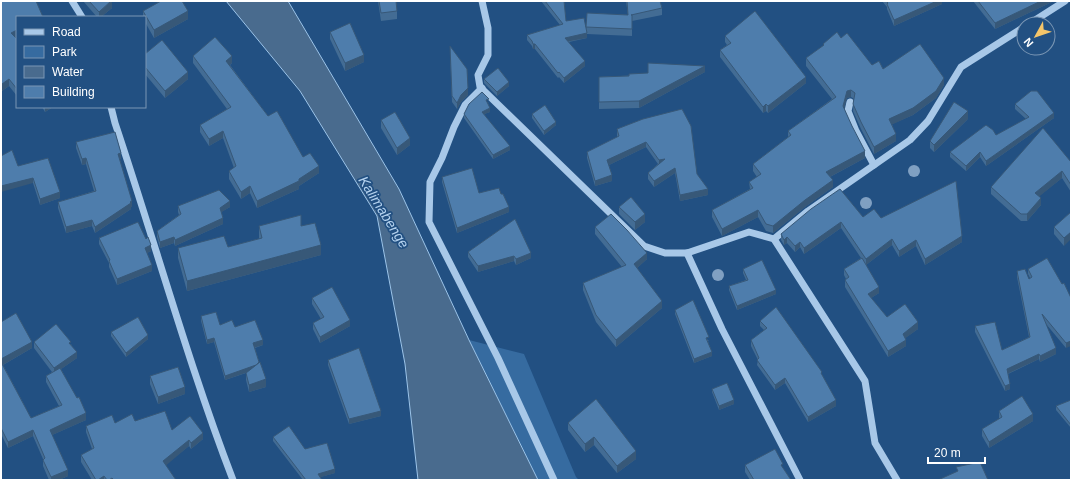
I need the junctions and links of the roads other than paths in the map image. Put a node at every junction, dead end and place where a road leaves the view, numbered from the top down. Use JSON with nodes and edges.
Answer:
{"nodes":[{"id":1,"x":72,"y":1,"type":"edge"},
{"id":2,"x":482,"y":1,"type":"edge"},
{"id":3,"x":1065,"y":1,"type":"edge"},
{"id":4,"x":81,"y":16,"type":"edge"},
{"id":5,"x":1042,"y":16,"type":"edge"},
{"id":6,"x":1016,"y":32,"type":"edge"},
{"id":7,"x":482,"y":88,"type":"junction"},
{"id":8,"x":850,"y":102,"type":"dead end"},
{"id":9,"x":111,"y":108,"type":"edge"},
{"id":10,"x":874,"y":164,"type":"junction"},
{"id":11,"x":774,"y":239,"type":"junction"},
{"id":12,"x":687,"y":253,"type":"junction"},
{"id":13,"x":233,"y":480,"type":"edge"},
{"id":14,"x":554,"y":480,"type":"edge"},
{"id":15,"x":800,"y":480,"type":"edge"},
{"id":16,"x":897,"y":480,"type":"edge"}],
"edges":[{"from":1,"to":4,"type":"street"},
{"from":2,"to":7,"type":"street"},
{"from":3,"to":5,"type":"street"},
{"from":6,"to":10,"type":"street"},
{"from":7,"to":12,"type":"street"},
{"from":7,"to":14,"type":"street"},
{"from":8,"to":10,"type":"street"},
{"from":9,"to":13,"type":"street"},
{"from":10,"to":11,"type":"street"},
{"from":11,"to":12,"type":"street"},
{"from":11,"to":16,"type":"street"},
{"from":12,"to":15,"type":"street"}]}
